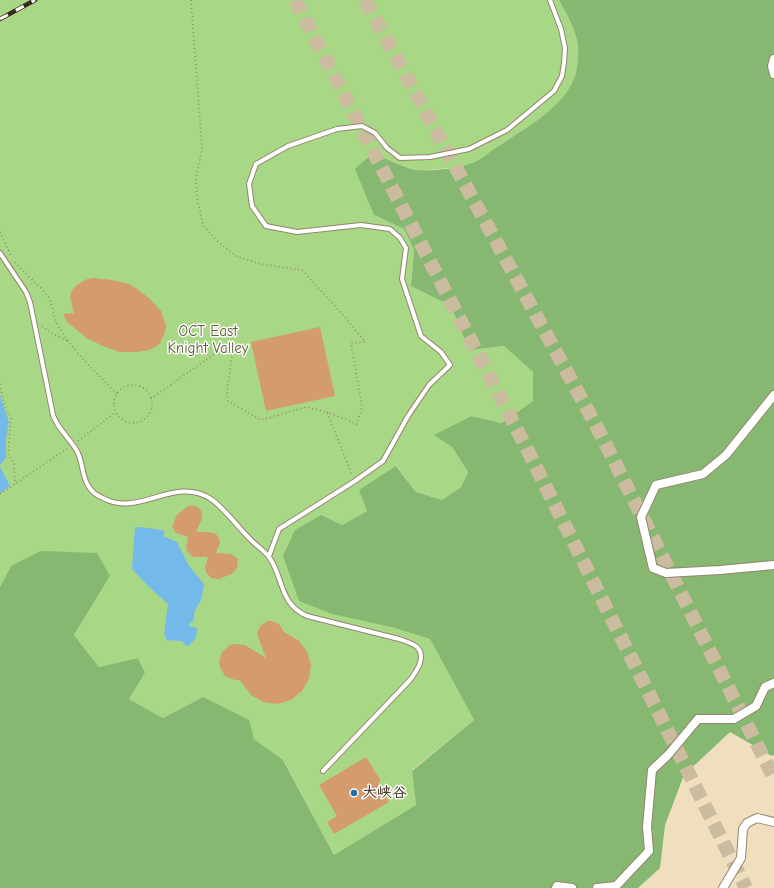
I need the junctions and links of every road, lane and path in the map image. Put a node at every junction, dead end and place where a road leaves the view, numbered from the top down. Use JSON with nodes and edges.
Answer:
{"nodes":[{"id":1,"x":191,"y":0,"type":"edge"},
{"id":2,"x":550,"y":0,"type":"edge"},
{"id":3,"x":774,"y":59,"type":"edge"},
{"id":4,"x":774,"y":74,"type":"edge"},
{"id":5,"x":0,"y":232,"type":"edge"},
{"id":6,"x":0,"y":253,"type":"edge"},
{"id":7,"x":33,"y":320,"type":"junction"},
{"id":8,"x":70,"y":342,"type":"junction"},
{"id":9,"x":0,"y":384,"type":"edge"},
{"id":10,"x":117,"y":394,"type":"junction"},
{"id":11,"x":774,"y":395,"type":"edge"},
{"id":12,"x":151,"y":399,"type":"junction"},
{"id":13,"x":116,"y":412,"type":"junction"},
{"id":14,"x":327,"y":412,"type":"junction"},
{"id":15,"x":74,"y":444,"type":"junction"},
{"id":16,"x":355,"y":481,"type":"junction"},
{"id":17,"x":15,"y":484,"type":"junction"},
{"id":18,"x":0,"y":494,"type":"edge"},
{"id":19,"x":269,"y":556,"type":"junction"},
{"id":20,"x":774,"y":565,"type":"edge"},
{"id":21,"x":774,"y":682,"type":"edge"},
{"id":22,"x":323,"y":771,"type":"dead end"},
{"id":23,"x":774,"y":822,"type":"edge"},
{"id":24,"x":556,"y":888,"type":"edge"},
{"id":25,"x":572,"y":888,"type":"edge"},
{"id":26,"x":597,"y":888,"type":"edge"},
{"id":27,"x":723,"y":888,"type":"edge"}],
"edges":[{"from":1,"to":14,"type":"path"},
{"from":2,"to":16,"type":"lane"},
{"from":3,"to":4,"type":"street"},
{"from":5,"to":8,"type":"path"},
{"from":6,"to":7,"type":"lane"},
{"from":7,"to":8,"type":"path"},
{"from":7,"to":15,"type":"lane"},
{"from":8,"to":10,"type":"path"},
{"from":9,"to":17,"type":"path"},
{"from":10,"to":12,"type":"path"},
{"from":10,"to":13,"type":"path"},
{"from":11,"to":20,"type":"street"},
{"from":12,"to":13,"type":"path"},
{"from":12,"to":14,"type":"path"},
{"from":13,"to":15,"type":"path"},
{"from":14,"to":16,"type":"path"},
{"from":15,"to":17,"type":"path"},
{"from":15,"to":19,"type":"lane"},
{"from":16,"to":19,"type":"lane"},
{"from":17,"to":18,"type":"path"},
{"from":19,"to":22,"type":"lane"},
{"from":21,"to":26,"type":"street"},
{"from":23,"to":27,"type":"street"},
{"from":24,"to":25,"type":"street"}]}
